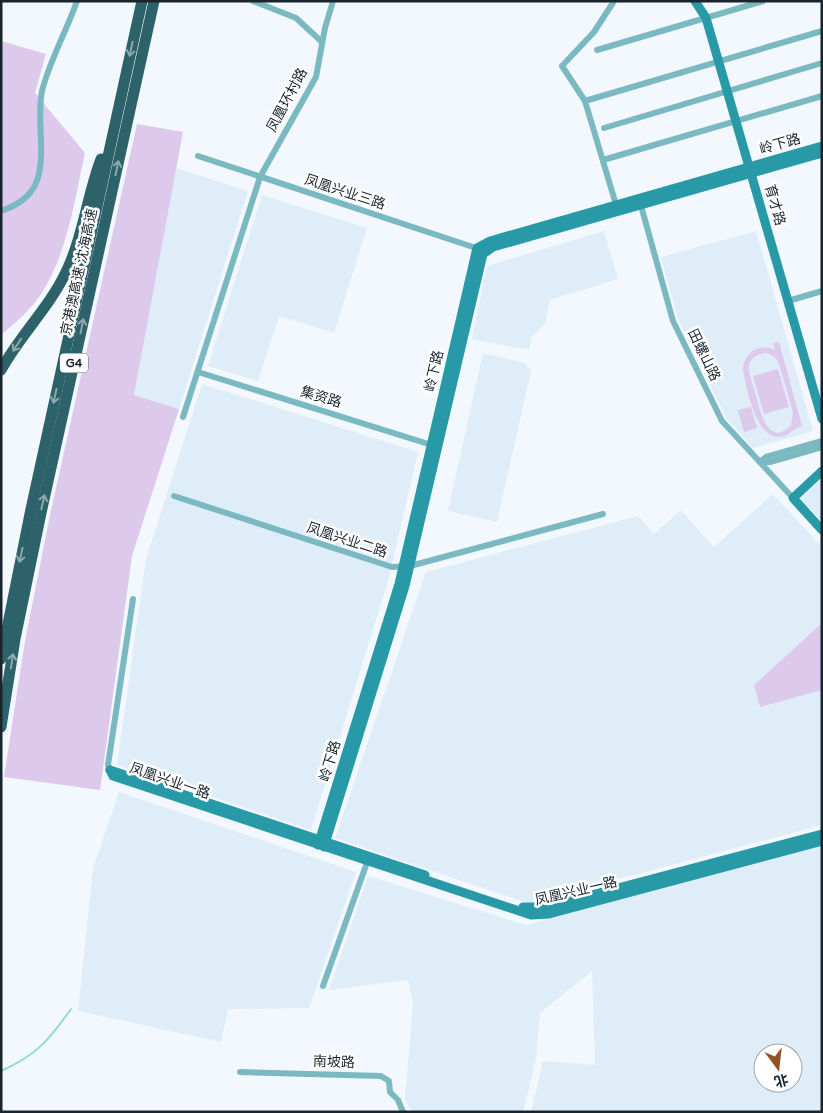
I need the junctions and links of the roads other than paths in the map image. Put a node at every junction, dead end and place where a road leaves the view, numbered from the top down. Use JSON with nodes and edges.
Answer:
{"nodes":[{"id":1,"x":77,"y":1,"type":"edge"},
{"id":2,"x":142,"y":1,"type":"edge"},
{"id":3,"x":154,"y":1,"type":"edge"},
{"id":4,"x":253,"y":1,"type":"edge"},
{"id":5,"x":333,"y":1,"type":"edge"},
{"id":6,"x":614,"y":1,"type":"edge"},
{"id":7,"x":695,"y":1,"type":"edge"},
{"id":8,"x":763,"y":1,"type":"edge"},
{"id":9,"x":706,"y":18,"type":"junction"},
{"id":10,"x":822,"y":31,"type":"edge"},
{"id":11,"x":322,"y":42,"type":"junction"},
{"id":12,"x":598,"y":50,"type":"dead end"},
{"id":13,"x":718,"y":62,"type":"junction"},
{"id":14,"x":822,"y":64,"type":"edge"},
{"id":15,"x":727,"y":91,"type":"junction"},
{"id":16,"x":822,"y":96,"type":"edge"},
{"id":17,"x":585,"y":101,"type":"junction"},
{"id":18,"x":736,"y":121,"type":"junction"},
{"id":19,"x":114,"y":127,"type":"junction"},
{"id":20,"x":604,"y":128,"type":"dead end"},
{"id":21,"x":822,"y":146,"type":"edge"},
{"id":22,"x":822,"y":153,"type":"edge"},
{"id":23,"x":198,"y":156,"type":"dead end"},
{"id":24,"x":603,"y":160,"type":"junction"},
{"id":25,"x":751,"y":170,"type":"junction"},
{"id":26,"x":260,"y":176,"type":"junction"},
{"id":27,"x":640,"y":202,"type":"junction"},
{"id":28,"x":617,"y":208,"type":"junction"},
{"id":29,"x":1,"y":211,"type":"edge"},
{"id":30,"x":481,"y":250,"type":"junction"},
{"id":31,"x":822,"y":291,"type":"edge"},
{"id":32,"x":788,"y":300,"type":"junction"},
{"id":33,"x":1,"y":370,"type":"edge"},
{"id":34,"x":198,"y":372,"type":"junction"},
{"id":35,"x":183,"y":417,"type":"dead end"},
{"id":36,"x":822,"y":419,"type":"edge"},
{"id":37,"x":822,"y":441,"type":"edge"},
{"id":38,"x":434,"y":446,"type":"junction"},
{"id":39,"x":822,"y":447,"type":"edge"},
{"id":40,"x":760,"y":462,"type":"junction"},
{"id":41,"x":822,"y":470,"type":"edge"},
{"id":42,"x":174,"y":496,"type":"dead end"},
{"id":43,"x":793,"y":498,"type":"junction"},
{"id":44,"x":603,"y":514,"type":"dead end"},
{"id":45,"x":822,"y":530,"type":"edge"},
{"id":46,"x":407,"y":566,"type":"junction"},
{"id":47,"x":133,"y":599,"type":"dead end"},
{"id":48,"x":1,"y":658,"type":"edge"},
{"id":49,"x":1,"y":727,"type":"edge"},
{"id":50,"x":110,"y":770,"type":"joint"},
{"id":51,"x":822,"y":834,"type":"edge"},
{"id":52,"x":822,"y":841,"type":"edge"},
{"id":53,"x":322,"y":843,"type":"junction"},
{"id":54,"x":369,"y":859,"type":"junction"},
{"id":55,"x":323,"y":986,"type":"dead end"},
{"id":56,"x":240,"y":1072,"type":"dead end"},
{"id":57,"x":403,"y":1112,"type":"edge"}],
"edges":[{"from":1,"to":29,"type":"street"},
{"from":2,"to":19,"type":"highway","name":"京港澳高速 沈海高速","number":"G4","one_way":true},
{"from":49,"to":3,"type":"highway","name":"京港澳高速 沈海高速","number":"G4","one_way":true},
{"from":4,"to":11,"type":"street"},
{"from":5,"to":11,"type":"street","name":"凤凰环村路"},
{"from":6,"to":17,"type":"street"},
{"from":7,"to":9,"type":"street","name":"育才路"},
{"from":8,"to":9,"type":"street"},
{"from":9,"to":12,"type":"street"},
{"from":9,"to":13,"type":"street","name":"育才路"},
{"from":10,"to":13,"type":"street"},
{"from":11,"to":26,"type":"street","name":"凤凰环村路"},
{"from":13,"to":15,"type":"street","name":"育才路"},
{"from":13,"to":17,"type":"street"},
{"from":14,"to":15,"type":"street"},
{"from":15,"to":18,"type":"street","name":"育才路"},
{"from":15,"to":20,"type":"street"},
{"from":16,"to":18,"type":"street"},
{"from":17,"to":24,"type":"street"},
{"from":18,"to":24,"type":"street"},
{"from":18,"to":25,"type":"street","name":"育才路"},
{"from":19,"to":33,"type":"highway","one_way":true},
{"from":19,"to":48,"type":"highway","name":"京港澳高速 沈海高速","number":"G4","one_way":true},
{"from":21,"to":25,"type":"street","name":"岭下路"},
{"from":22,"to":25,"type":"street","name":"岭下路"},
{"from":23,"to":26,"type":"street","name":"凤凰兴业三路"},
{"from":24,"to":28,"type":"street"},
{"from":25,"to":27,"type":"street","name":"岭下路"},
{"from":25,"to":32,"type":"street","name":"育才路"},
{"from":26,"to":30,"type":"street","name":"凤凰兴业三路"},
{"from":26,"to":34,"type":"street","name":"凤凰环村路"},
{"from":27,"to":28,"type":"street","name":"岭下路"},
{"from":27,"to":40,"type":"street","name":"田螺山路"},
{"from":28,"to":30,"type":"street","name":"岭下路"},
{"from":30,"to":38,"type":"street","name":"岭下路"},
{"from":31,"to":32,"type":"street"},
{"from":32,"to":36,"type":"street","name":"育才路"},
{"from":34,"to":35,"type":"street","name":"凤凰环村路"},
{"from":34,"to":38,"type":"street","name":"集资路"},
{"from":37,"to":40,"type":"street"},
{"from":38,"to":46,"type":"street","name":"岭下路"},
{"from":39,"to":40,"type":"street"},
{"from":40,"to":43,"type":"street","name":"田螺山路"},
{"from":41,"to":43,"type":"street"},
{"from":42,"to":46,"type":"street","name":"凤凰兴业二路"},
{"from":43,"to":45,"type":"street"},
{"from":44,"to":46,"type":"street","name":"凤凰兴业二路"},
{"from":46,"to":53,"type":"street","name":"岭下路"},
{"from":47,"to":50,"type":"street"},
{"from":50,"to":53,"type":"street","name":"凤凰兴业一路"},
{"from":51,"to":54,"type":"street","name":"凤凰兴业一路"},
{"from":52,"to":54,"type":"street","name":"凤凰兴业一路"},
{"from":53,"to":54,"type":"street","name":"凤凰兴业一路"},
{"from":54,"to":55,"type":"street"},
{"from":56,"to":57,"type":"street","name":"南坡路"}]}
